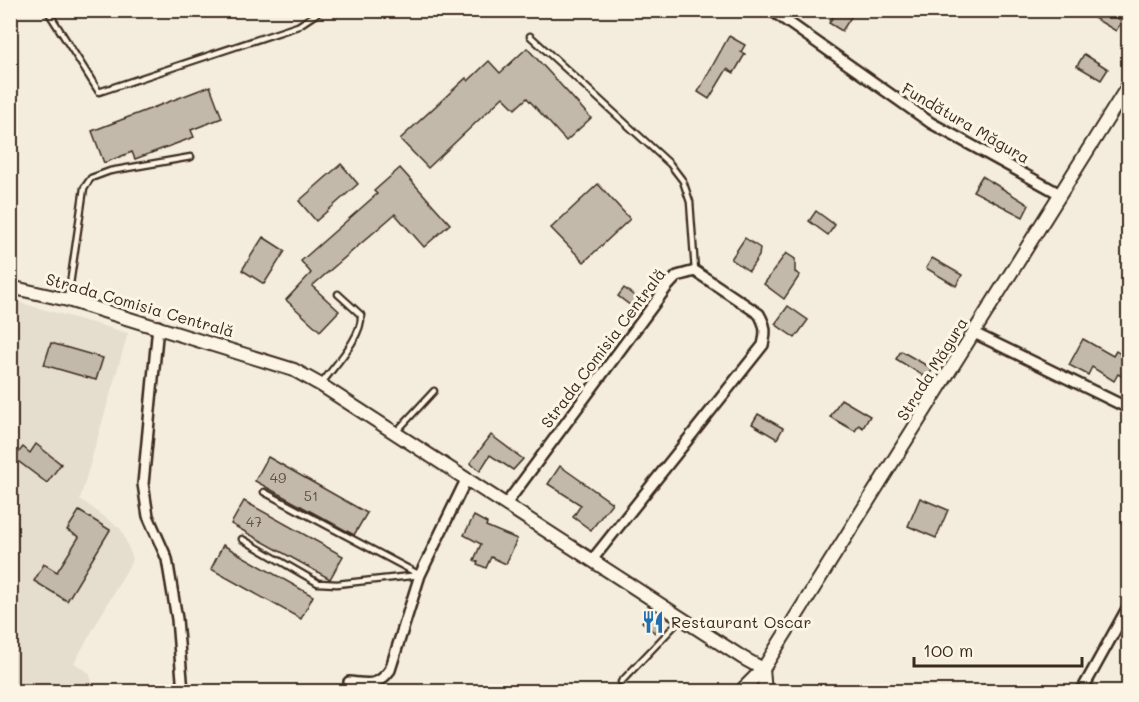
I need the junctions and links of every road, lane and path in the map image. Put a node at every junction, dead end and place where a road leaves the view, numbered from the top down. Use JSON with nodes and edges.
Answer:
{"nodes":[{"id":1,"x":47,"y":10,"type":"edge"},
{"id":2,"x":322,"y":10,"type":"edge"},
{"id":3,"x":771,"y":10,"type":"edge"},
{"id":4,"x":530,"y":36,"type":"dead end"},
{"id":5,"x":1128,"y":86,"type":"edge"},
{"id":6,"x":190,"y":157,"type":"dead end"},
{"id":7,"x":1060,"y":194,"type":"junction"},
{"id":8,"x":695,"y":271,"type":"junction"},
{"id":9,"x":10,"y":287,"type":"edge"},
{"id":10,"x":339,"y":294,"type":"dead end"},
{"id":11,"x":68,"y":300,"type":"junction"},
{"id":12,"x":158,"y":326,"type":"junction"},
{"id":13,"x":974,"y":333,"type":"junction"},
{"id":14,"x":321,"y":385,"type":"junction"},
{"id":15,"x":434,"y":391,"type":"dead end"},
{"id":16,"x":1128,"y":408,"type":"edge"},
{"id":17,"x":394,"y":434,"type":"junction"},
{"id":18,"x":466,"y":480,"type":"junction"},
{"id":19,"x":264,"y":492,"type":"dead end"},
{"id":20,"x":506,"y":504,"type":"junction"},
{"id":21,"x":242,"y":539,"type":"dead end"},
{"id":22,"x":592,"y":560,"type":"junction"},
{"id":23,"x":420,"y":575,"type":"junction"},
{"id":24,"x":1128,"y":608,"type":"edge"},
{"id":25,"x":682,"y":619,"type":"junction"},
{"id":26,"x":763,"y":669,"type":"junction"},
{"id":27,"x":349,"y":682,"type":"dead end"},
{"id":28,"x":621,"y":682,"type":"dead end"},
{"id":29,"x":183,"y":692,"type":"edge"},
{"id":30,"x":740,"y":692,"type":"edge"},
{"id":31,"x":765,"y":692,"type":"edge"},
{"id":32,"x":1081,"y":692,"type":"edge"}],
"edges":[{"from":1,"to":2,"type":"lane"},
{"from":3,"to":7,"type":"street","name":"Fundătura Măgura"},
{"from":4,"to":8,"type":"lane"},
{"from":5,"to":7,"type":"street","name":"Strada Măgura"},
{"from":6,"to":11,"type":"lane"},
{"from":7,"to":13,"type":"street","name":"Strada Măgura"},
{"from":8,"to":20,"type":"street","name":"Strada Comisia Centrală"},
{"from":8,"to":22,"type":"street"},
{"from":9,"to":11,"type":"street","name":"Strada Comisia Centrală"},
{"from":10,"to":14,"type":"lane"},
{"from":11,"to":12,"type":"street","name":"Strada Comisia Centrală"},
{"from":12,"to":14,"type":"street","name":"Strada Comisia Centrală"},
{"from":12,"to":29,"type":"street"},
{"from":13,"to":16,"type":"street"},
{"from":13,"to":26,"type":"street","name":"Strada Măgura"},
{"from":14,"to":17,"type":"street","name":"Strada Comisia Centrală"},
{"from":15,"to":17,"type":"lane"},
{"from":17,"to":18,"type":"street","name":"Strada Comisia Centrală"},
{"from":18,"to":20,"type":"street","name":"Strada Comisia Centrală"},
{"from":18,"to":23,"type":"street"},
{"from":19,"to":23,"type":"lane"},
{"from":20,"to":22,"type":"street","name":"Strada Comisia Centrală"},
{"from":21,"to":23,"type":"lane"},
{"from":22,"to":25,"type":"street","name":"Strada Comisia Centrală"},
{"from":23,"to":27,"type":"street"},
{"from":24,"to":32,"type":"street"},
{"from":25,"to":26,"type":"street","name":"Strada Comisia Centrală"},
{"from":25,"to":28,"type":"lane"},
{"from":26,"to":30,"type":"street","name":"Strada Măgura"},
{"from":26,"to":31,"type":"street"}]}
